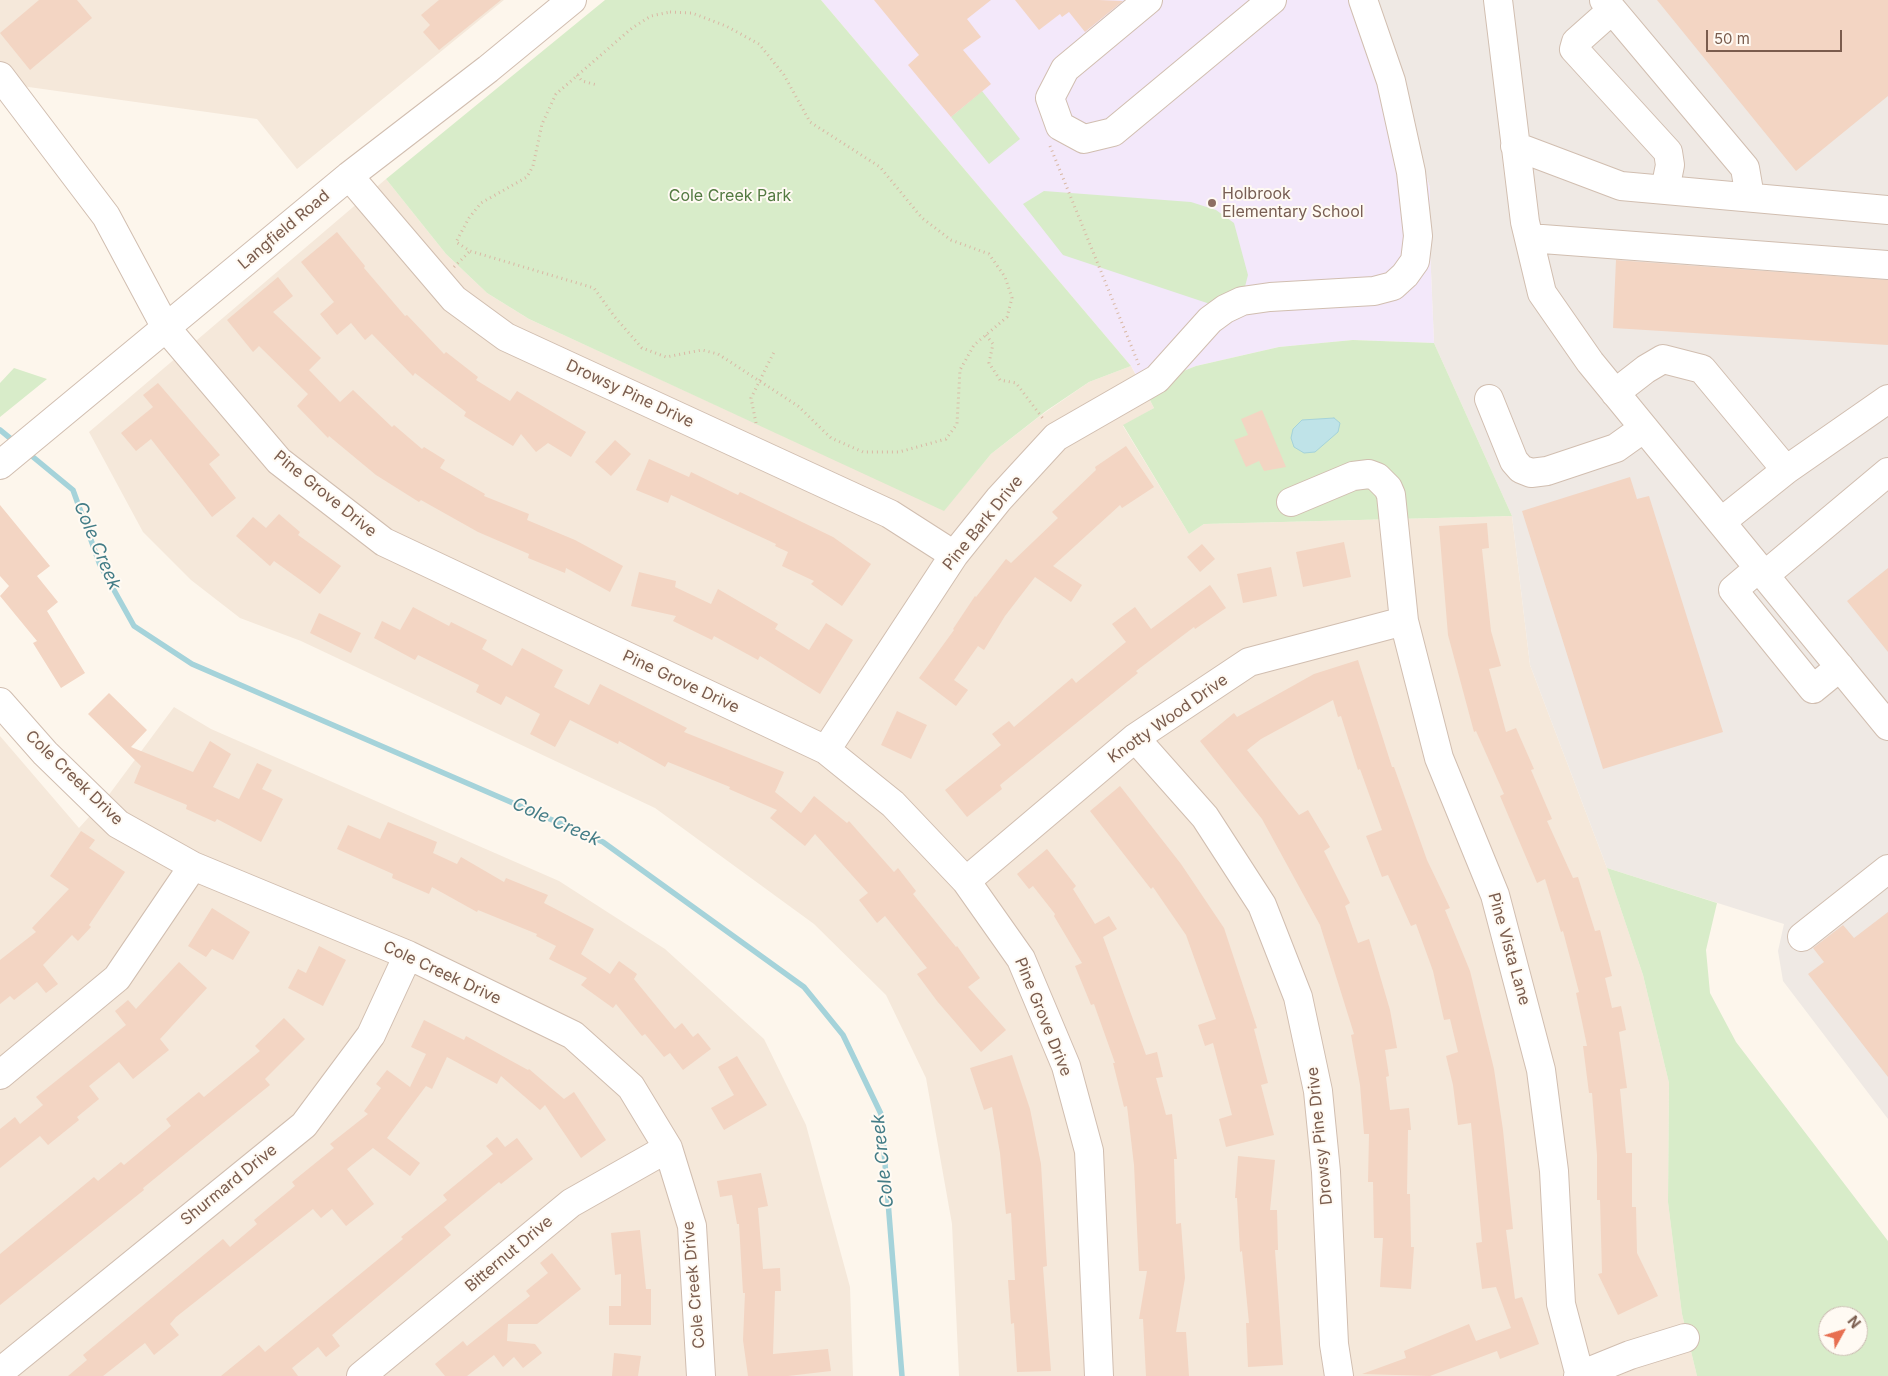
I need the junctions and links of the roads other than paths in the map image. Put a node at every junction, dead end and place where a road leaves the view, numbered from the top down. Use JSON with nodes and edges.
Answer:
{"nodes":[{"id":1,"x":572,"y":0,"type":"edge"},
{"id":2,"x":1148,"y":0,"type":"edge"},
{"id":3,"x":1363,"y":0,"type":"edge"},
{"id":4,"x":1498,"y":0,"type":"edge"},
{"id":5,"x":1263,"y":2,"type":"edge"},
{"id":6,"x":1608,"y":5,"type":"edge"},
{"id":7,"x":0,"y":76,"type":"edge"},
{"id":8,"x":1516,"y":146,"type":"junction"},
{"id":9,"x":349,"y":176,"type":"junction"},
{"id":10,"x":1665,"y":190,"type":"junction"},
{"id":11,"x":1750,"y":197,"type":"junction"},
{"id":12,"x":1888,"y":210,"type":"edge"},
{"id":13,"x":1529,"y":238,"type":"junction"},
{"id":14,"x":1888,"y":265,"type":"edge"},
{"id":15,"x":166,"y":328,"type":"junction"},
{"id":16,"x":1615,"y":393,"type":"junction"},
{"id":17,"x":1488,"y":399,"type":"dead end"},
{"id":18,"x":1888,"y":399,"type":"edge"},
{"id":19,"x":1644,"y":428,"type":"junction"},
{"id":20,"x":0,"y":465,"type":"edge"},
{"id":21,"x":1786,"y":470,"type":"junction"},
{"id":22,"x":1888,"y":472,"type":"edge"},
{"id":23,"x":1291,"y":502,"type":"dead end"},
{"id":24,"x":1721,"y":522,"type":"junction"},
{"id":25,"x":954,"y":555,"type":"junction"},
{"id":26,"x":1762,"y":571,"type":"junction"},
{"id":27,"x":1404,"y":621,"type":"junction"},
{"id":28,"x":0,"y":702,"type":"edge"},
{"id":29,"x":1888,"y":726,"type":"edge"},
{"id":30,"x":1135,"y":738,"type":"junction"},
{"id":31,"x":826,"y":750,"type":"junction"},
{"id":32,"x":193,"y":866,"type":"junction"},
{"id":33,"x":1888,"y":869,"type":"edge"},
{"id":34,"x":966,"y":881,"type":"junction"},
{"id":35,"x":1802,"y":937,"type":"dead end"},
{"id":36,"x":408,"y":956,"type":"junction"},
{"id":37,"x":0,"y":1075,"type":"edge"},
{"id":38,"x":668,"y":1148,"type":"junction"},
{"id":39,"x":1684,"y":1338,"type":"dead end"},
{"id":40,"x":0,"y":1372,"type":"edge"},
{"id":41,"x":361,"y":1376,"type":"edge"},
{"id":42,"x":701,"y":1376,"type":"edge"},
{"id":43,"x":1099,"y":1376,"type":"edge"},
{"id":44,"x":1339,"y":1376,"type":"edge"},
{"id":45,"x":1580,"y":1376,"type":"edge"}],
"edges":[{"from":1,"to":9,"type":"street","name":"Langfield Road"},
{"from":2,"to":5,"type":"street"},
{"from":3,"to":25,"type":"street","name":"Pine Bark Drive"},
{"from":4,"to":8,"type":"street"},
{"from":6,"to":10,"type":"street"},
{"from":6,"to":11,"type":"street"},
{"from":7,"to":15,"type":"street","name":"Pine Grove Drive"},
{"from":8,"to":10,"type":"street"},
{"from":8,"to":13,"type":"street"},
{"from":9,"to":15,"type":"street","name":"Langfield Road"},
{"from":9,"to":25,"type":"street","name":"Drowsy Pine Drive"},
{"from":10,"to":11,"type":"street"},
{"from":11,"to":12,"type":"street"},
{"from":13,"to":14,"type":"street"},
{"from":13,"to":16,"type":"street"},
{"from":15,"to":20,"type":"street","name":"Langfield Road"},
{"from":15,"to":31,"type":"street","name":"Pine Grove Drive"},
{"from":16,"to":19,"type":"street"},
{"from":16,"to":21,"type":"street"},
{"from":17,"to":19,"type":"street"},
{"from":18,"to":21,"type":"street"},
{"from":19,"to":24,"type":"street"},
{"from":21,"to":24,"type":"street"},
{"from":22,"to":26,"type":"street"},
{"from":23,"to":27,"type":"street","name":"Pine Vista Lane"},
{"from":24,"to":26,"type":"street"},
{"from":25,"to":31,"type":"street","name":"Pine Bark Drive"},
{"from":26,"to":29,"type":"street"},
{"from":27,"to":30,"type":"street","name":"Knotty Wood Drive"},
{"from":27,"to":45,"type":"street","name":"Pine Vista Lane"},
{"from":28,"to":32,"type":"street","name":"Cole Creek Drive"},
{"from":30,"to":34,"type":"street","name":"Knotty Wood Drive"},
{"from":30,"to":44,"type":"street","name":"Drowsy Pine Drive"},
{"from":31,"to":34,"type":"street","name":"Pine Grove Drive"},
{"from":32,"to":36,"type":"street","name":"Cole Creek Drive"},
{"from":32,"to":37,"type":"street"},
{"from":33,"to":35,"type":"street"},
{"from":34,"to":43,"type":"street","name":"Pine Grove Drive"},
{"from":36,"to":38,"type":"street","name":"Cole Creek Drive"},
{"from":36,"to":40,"type":"street","name":"Shurmard Drive"},
{"from":38,"to":41,"type":"street","name":"Bitternut Drive"},
{"from":38,"to":42,"type":"street","name":"Cole Creek Drive"},
{"from":39,"to":45,"type":"street"}]}
